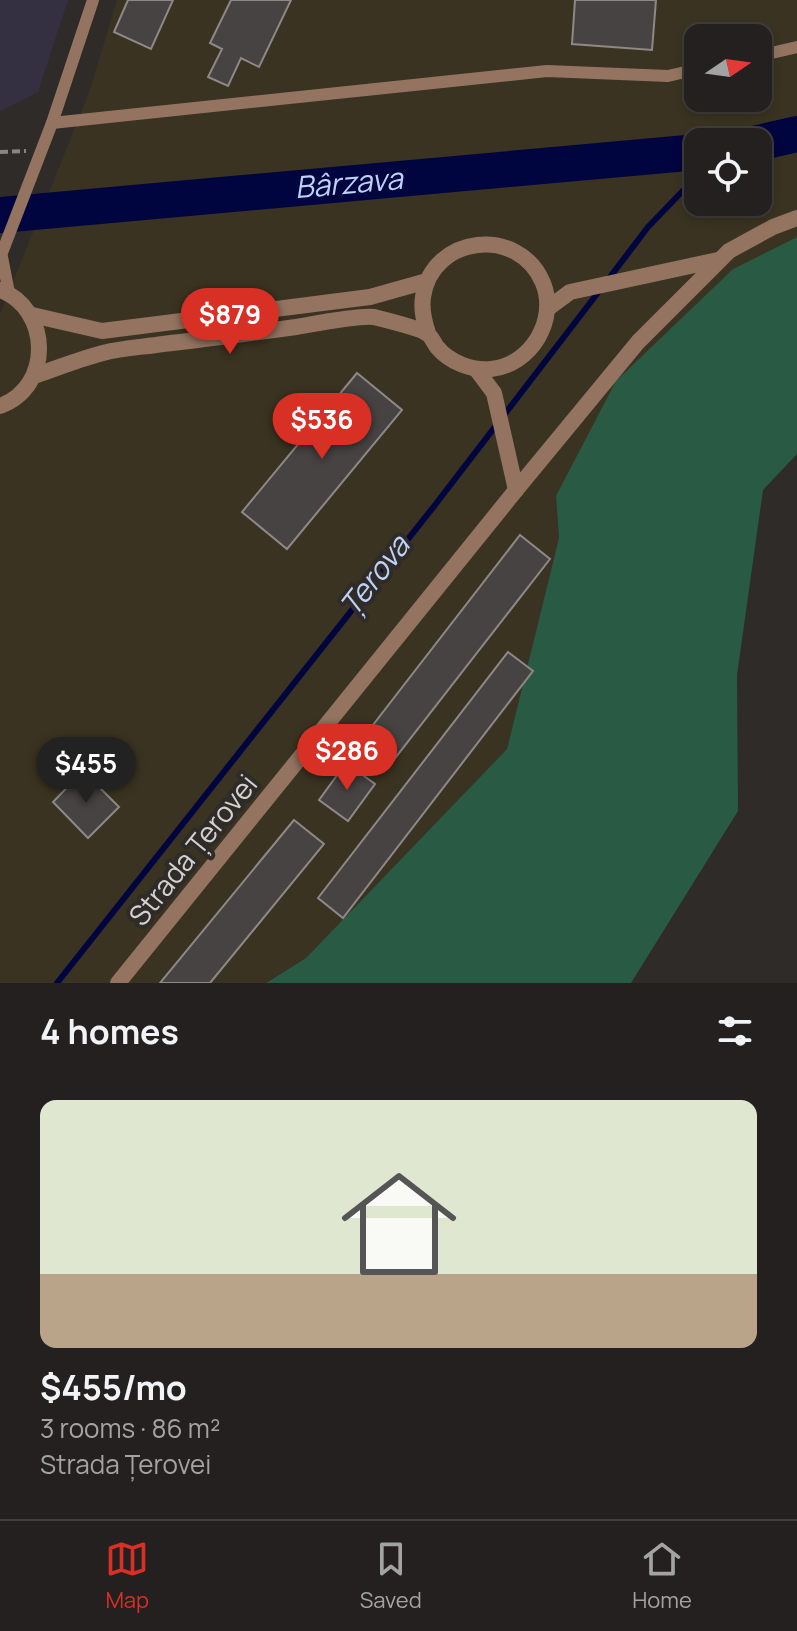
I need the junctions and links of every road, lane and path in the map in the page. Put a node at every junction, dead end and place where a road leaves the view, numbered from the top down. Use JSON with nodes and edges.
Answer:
{"nodes":[{"id":1,"x":93,"y":0,"type":"edge"},
{"id":2,"x":797,"y":47,"type":"edge"},
{"id":3,"x":772,"y":53,"type":"edge"},
{"id":4,"x":684,"y":72,"type":"edge"},
{"id":5,"x":52,"y":123,"type":"junction"},
{"id":6,"x":27,"y":151,"type":"dead end"},
{"id":7,"x":0,"y":152,"type":"edge"},
{"id":8,"x":797,"y":218,"type":"edge"},
{"id":9,"x":3,"y":253,"type":"edge"},
{"id":10,"x":719,"y":259,"type":"junction"},
{"id":11,"x":427,"y":281,"type":"junction"},
{"id":12,"x":543,"y":282,"type":"junction"},
{"id":13,"x":576,"y":290,"type":"junction"},
{"id":14,"x":5,"y":291,"type":"edge"},
{"id":15,"x":547,"y":309,"type":"junction"},
{"id":16,"x":32,"y":315,"type":"junction"},
{"id":17,"x":428,"y":333,"type":"junction"},
{"id":18,"x":505,"y":366,"type":"junction"},
{"id":19,"x":476,"y":369,"type":"junction"},
{"id":20,"x":34,"y":376,"type":"junction"},
{"id":21,"x":495,"y":397,"type":"junction"},
{"id":22,"x":0,"y":406,"type":"edge"},
{"id":23,"x":516,"y":490,"type":"junction"},
{"id":24,"x":118,"y":983,"type":"edge"}],
"edges":[{"from":1,"to":5,"type":"lane"},
{"from":2,"to":3,"type":"lane"},
{"from":4,"to":5,"type":"lane"},
{"from":5,"to":9,"type":"lane"},
{"from":6,"to":7,"type":"path"},
{"from":8,"to":10,"type":"street"},
{"from":9,"to":14,"type":"lane"},
{"from":10,"to":13,"type":"street"},
{"from":10,"to":23,"type":"street","name":"Strada Țerovei"},
{"from":11,"to":12,"type":"street"},
{"from":11,"to":16,"type":"street"},
{"from":11,"to":17,"type":"street"},
{"from":12,"to":13,"type":"street"},
{"from":12,"to":15,"type":"street"},
{"from":13,"to":15,"type":"street"},
{"from":14,"to":16,"type":"street"},
{"from":15,"to":18,"type":"street"},
{"from":16,"to":20,"type":"street"},
{"from":17,"to":19,"type":"street"},
{"from":17,"to":20,"type":"street"},
{"from":18,"to":19,"type":"street"},
{"from":18,"to":21,"type":"street"},
{"from":19,"to":21,"type":"street"},
{"from":20,"to":22,"type":"street"},
{"from":21,"to":23,"type":"street"},
{"from":23,"to":24,"type":"street","name":"Strada Țerovei"}]}
